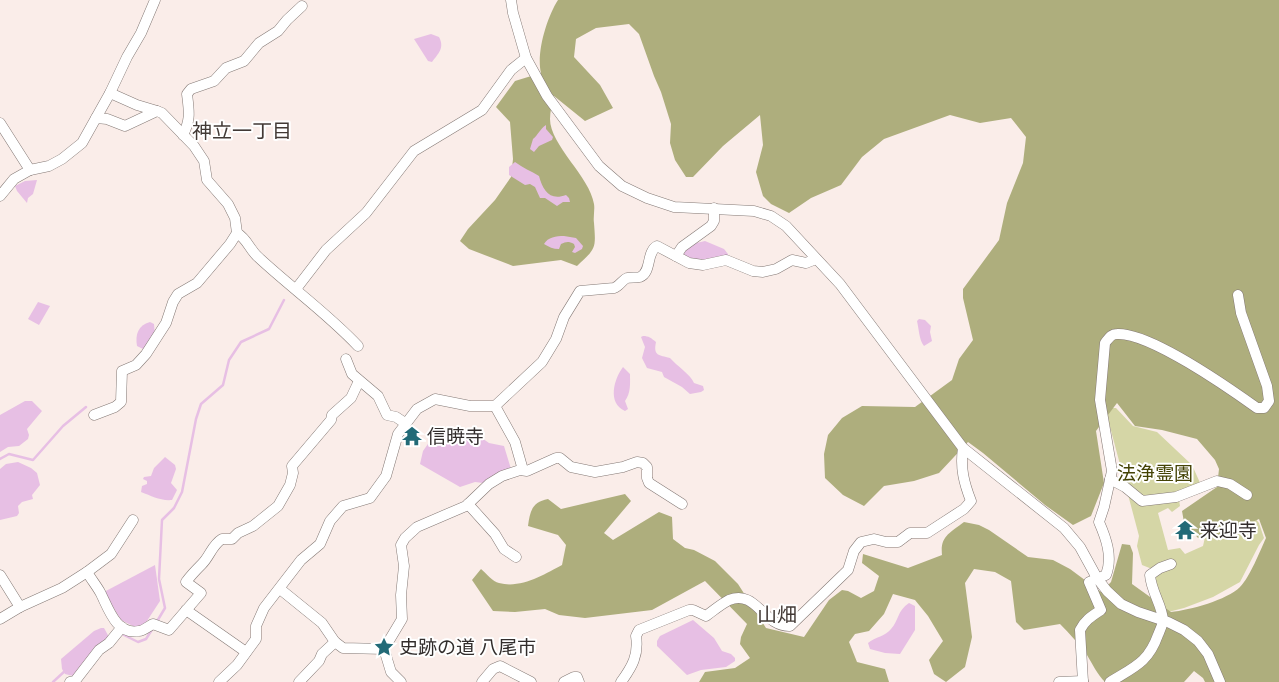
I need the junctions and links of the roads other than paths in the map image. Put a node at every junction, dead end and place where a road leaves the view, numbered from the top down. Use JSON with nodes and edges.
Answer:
{"nodes":[{"id":1,"x":155,"y":0,"type":"edge"},
{"id":2,"x":511,"y":0,"type":"edge"},
{"id":3,"x":302,"y":6,"type":"dead end"},
{"id":4,"x":526,"y":58,"type":"junction"},
{"id":5,"x":110,"y":93,"type":"junction"},
{"id":6,"x":157,"y":111,"type":"junction"},
{"id":7,"x":96,"y":118,"type":"junction"},
{"id":8,"x":0,"y":123,"type":"edge"},
{"id":9,"x":183,"y":135,"type":"junction"},
{"id":10,"x":30,"y":170,"type":"junction"},
{"id":11,"x":0,"y":196,"type":"edge"},
{"id":12,"x":714,"y":208,"type":"junction"},
{"id":13,"x":237,"y":232,"type":"junction"},
{"id":14,"x":676,"y":256,"type":"junction"},
{"id":15,"x":816,"y":259,"type":"junction"},
{"id":16,"x":296,"y":289,"type":"junction"},
{"id":17,"x":1238,"y":295,"type":"dead end"},
{"id":18,"x":358,"y":346,"type":"dead end"},
{"id":19,"x":346,"y":359,"type":"dead end"},
{"id":20,"x":359,"y":381,"type":"junction"},
{"id":21,"x":495,"y":406,"type":"junction"},
{"id":22,"x":94,"y":416,"type":"dead end"},
{"id":23,"x":405,"y":423,"type":"junction"},
{"id":24,"x":963,"y":448,"type":"junction"},
{"id":25,"x":523,"y":470,"type":"junction"},
{"id":26,"x":1110,"y":479,"type":"junction"},
{"id":27,"x":1247,"y":495,"type":"dead end"},
{"id":28,"x":468,"y":504,"type":"junction"},
{"id":29,"x":682,"y":504,"type":"dead end"},
{"id":30,"x":133,"y":520,"type":"dead end"},
{"id":31,"x":516,"y":557,"type":"dead end"},
{"id":32,"x":1172,"y":564,"type":"dead end"},
{"id":33,"x":87,"y":572,"type":"junction"},
{"id":34,"x":1097,"y":578,"type":"junction"},
{"id":35,"x":1,"y":580,"type":"edge"},
{"id":36,"x":280,"y":589,"type":"junction"},
{"id":37,"x":0,"y":606,"type":"edge"},
{"id":38,"x":20,"y":607,"type":"junction"},
{"id":39,"x":186,"y":610,"type":"junction"},
{"id":40,"x":3,"y":617,"type":"edge"},
{"id":41,"x":1163,"y":621,"type":"junction"},
{"id":42,"x":122,"y":627,"type":"junction"},
{"id":43,"x":335,"y":642,"type":"junction"},
{"id":44,"x":384,"y":649,"type":"junction"},
{"id":45,"x":246,"y":652,"type":"junction"},
{"id":46,"x":70,"y":682,"type":"edge"},
{"id":47,"x":219,"y":682,"type":"edge"},
{"id":48,"x":299,"y":682,"type":"edge"},
{"id":49,"x":401,"y":682,"type":"edge"},
{"id":50,"x":482,"y":682,"type":"edge"},
{"id":51,"x":531,"y":682,"type":"edge"},
{"id":52,"x":564,"y":682,"type":"edge"},
{"id":53,"x":579,"y":682,"type":"edge"},
{"id":54,"x":620,"y":682,"type":"edge"},
{"id":55,"x":1059,"y":682,"type":"edge"},
{"id":56,"x":1083,"y":682,"type":"edge"},
{"id":57,"x":1110,"y":682,"type":"edge"},
{"id":58,"x":1220,"y":682,"type":"edge"}],
"edges":[{"from":1,"to":5,"type":"street"},
{"from":2,"to":4,"type":"street"},
{"from":3,"to":9,"type":"street"},
{"from":4,"to":12,"type":"street"},
{"from":4,"to":16,"type":"street"},
{"from":5,"to":6,"type":"street"},
{"from":5,"to":7,"type":"street"},
{"from":6,"to":7,"type":"street"},
{"from":6,"to":9,"type":"street"},
{"from":7,"to":10,"type":"street"},
{"from":8,"to":10,"type":"street"},
{"from":9,"to":13,"type":"street"},
{"from":10,"to":11,"type":"street"},
{"from":12,"to":14,"type":"street"},
{"from":12,"to":15,"type":"street"},
{"from":13,"to":16,"type":"street"},
{"from":13,"to":22,"type":"street"},
{"from":14,"to":15,"type":"street"},
{"from":14,"to":21,"type":"street"},
{"from":15,"to":24,"type":"street"},
{"from":16,"to":18,"type":"street"},
{"from":17,"to":26,"type":"street"},
{"from":19,"to":20,"type":"street"},
{"from":20,"to":23,"type":"street"},
{"from":20,"to":39,"type":"street"},
{"from":21,"to":23,"type":"street"},
{"from":21,"to":25,"type":"street"},
{"from":23,"to":36,"type":"street"},
{"from":24,"to":34,"type":"street"},
{"from":24,"to":54,"type":"street"},
{"from":25,"to":28,"type":"street"},
{"from":25,"to":29,"type":"street"},
{"from":26,"to":27,"type":"street"},
{"from":26,"to":34,"type":"street"},
{"from":28,"to":31,"type":"street"},
{"from":28,"to":44,"type":"street"},
{"from":30,"to":33,"type":"street"},
{"from":32,"to":41,"type":"street"},
{"from":33,"to":38,"type":"street"},
{"from":33,"to":42,"type":"street"},
{"from":34,"to":41,"type":"street"},
{"from":34,"to":56,"type":"street"},
{"from":35,"to":38,"type":"street"},
{"from":36,"to":43,"type":"street"},
{"from":36,"to":45,"type":"street"},
{"from":37,"to":40,"type":"street"},
{"from":38,"to":40,"type":"street"},
{"from":39,"to":42,"type":"street"},
{"from":39,"to":45,"type":"street"},
{"from":41,"to":57,"type":"street"},
{"from":41,"to":58,"type":"street"},
{"from":42,"to":46,"type":"street"},
{"from":43,"to":44,"type":"street"},
{"from":43,"to":48,"type":"street"},
{"from":44,"to":49,"type":"street"},
{"from":45,"to":47,"type":"street"},
{"from":50,"to":51,"type":"street"},
{"from":52,"to":53,"type":"street"},
{"from":55,"to":56,"type":"street"}]}
